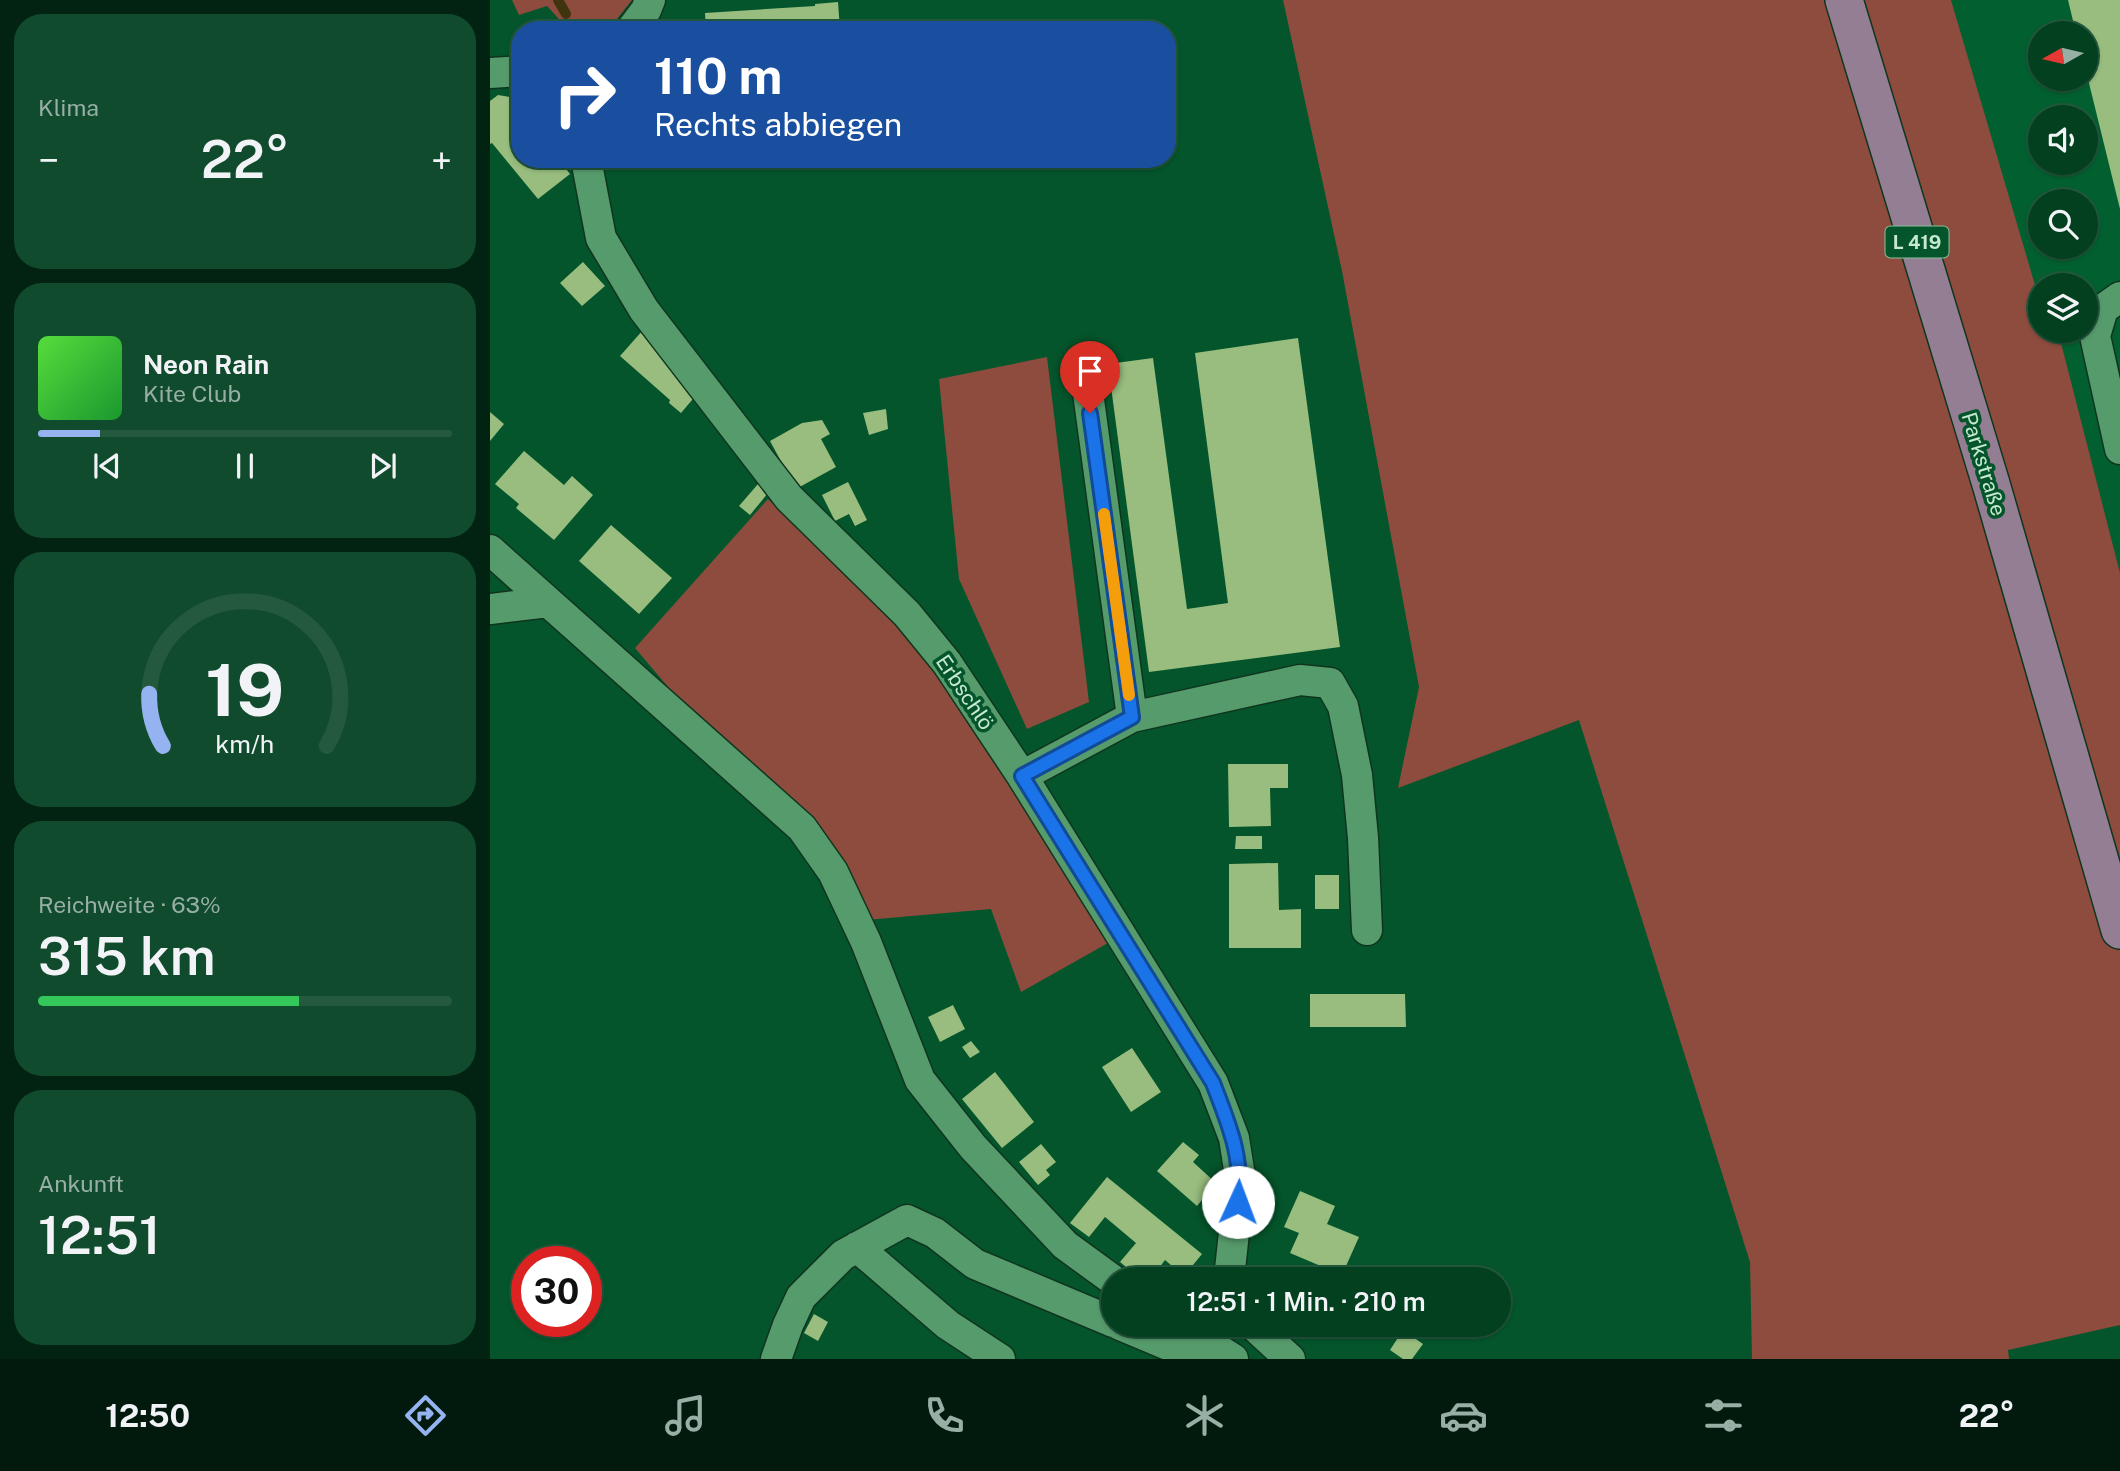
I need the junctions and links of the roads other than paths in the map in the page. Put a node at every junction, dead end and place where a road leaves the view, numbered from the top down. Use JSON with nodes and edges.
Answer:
{"nodes":[{"id":1,"x":650,"y":0,"type":"edge"},
{"id":2,"x":1844,"y":0,"type":"edge"},
{"id":3,"x":638,"y":21,"type":"edge"},
{"id":4,"x":511,"y":72,"type":"edge"},
{"id":5,"x":490,"y":73,"type":"edge"},
{"id":6,"x":588,"y":168,"type":"edge"},
{"id":7,"x":2120,"y":297,"type":"edge"},
{"id":8,"x":1087,"y":385,"type":"dead end"},
{"id":9,"x":2120,"y":449,"type":"edge"},
{"id":10,"x":490,"y":550,"type":"edge"},
{"id":11,"x":548,"y":602,"type":"junction"},
{"id":12,"x":490,"y":610,"type":"edge"},
{"id":13,"x":1132,"y":717,"type":"junction"},
{"id":14,"x":1022,"y":776,"type":"junction"},
{"id":15,"x":1367,"y":930,"type":"dead end"},
{"id":16,"x":2120,"y":930,"type":"edge"},
{"id":17,"x":857,"y":1247,"type":"junction"},
{"id":18,"x":1230,"y":1267,"type":"edge"},
{"id":19,"x":1101,"y":1271,"type":"edge"},
{"id":20,"x":1101,"y":1317,"type":"edge"},
{"id":21,"x":1149,"y":1337,"type":"edge"},
{"id":22,"x":1199,"y":1337,"type":"edge"},
{"id":23,"x":1266,"y":1337,"type":"edge"},
{"id":24,"x":1222,"y":1352,"type":"edge"},
{"id":25,"x":776,"y":1359,"type":"edge"},
{"id":26,"x":1000,"y":1359,"type":"edge"},
{"id":27,"x":1290,"y":1359,"type":"edge"}],
"edges":[{"from":1,"to":3,"type":"street"},
{"from":2,"to":16,"type":"main road","name":"Parkstraße","number":"L 419"},
{"from":4,"to":5,"type":"street"},
{"from":6,"to":14,"type":"street","name":"Erbschlö"},
{"from":7,"to":9,"type":"street"},
{"from":8,"to":13,"type":"street"},
{"from":10,"to":11,"type":"street"},
{"from":11,"to":12,"type":"street"},
{"from":11,"to":19,"type":"street"},
{"from":13,"to":14,"type":"street"},
{"from":13,"to":15,"type":"street"},
{"from":14,"to":18,"type":"street","name":"Erbschlö"},
{"from":17,"to":20,"type":"street"},
{"from":17,"to":25,"type":"street"},
{"from":17,"to":26,"type":"street"},
{"from":21,"to":24,"type":"street"},
{"from":22,"to":24,"type":"street"},
{"from":23,"to":27,"type":"street"}]}
